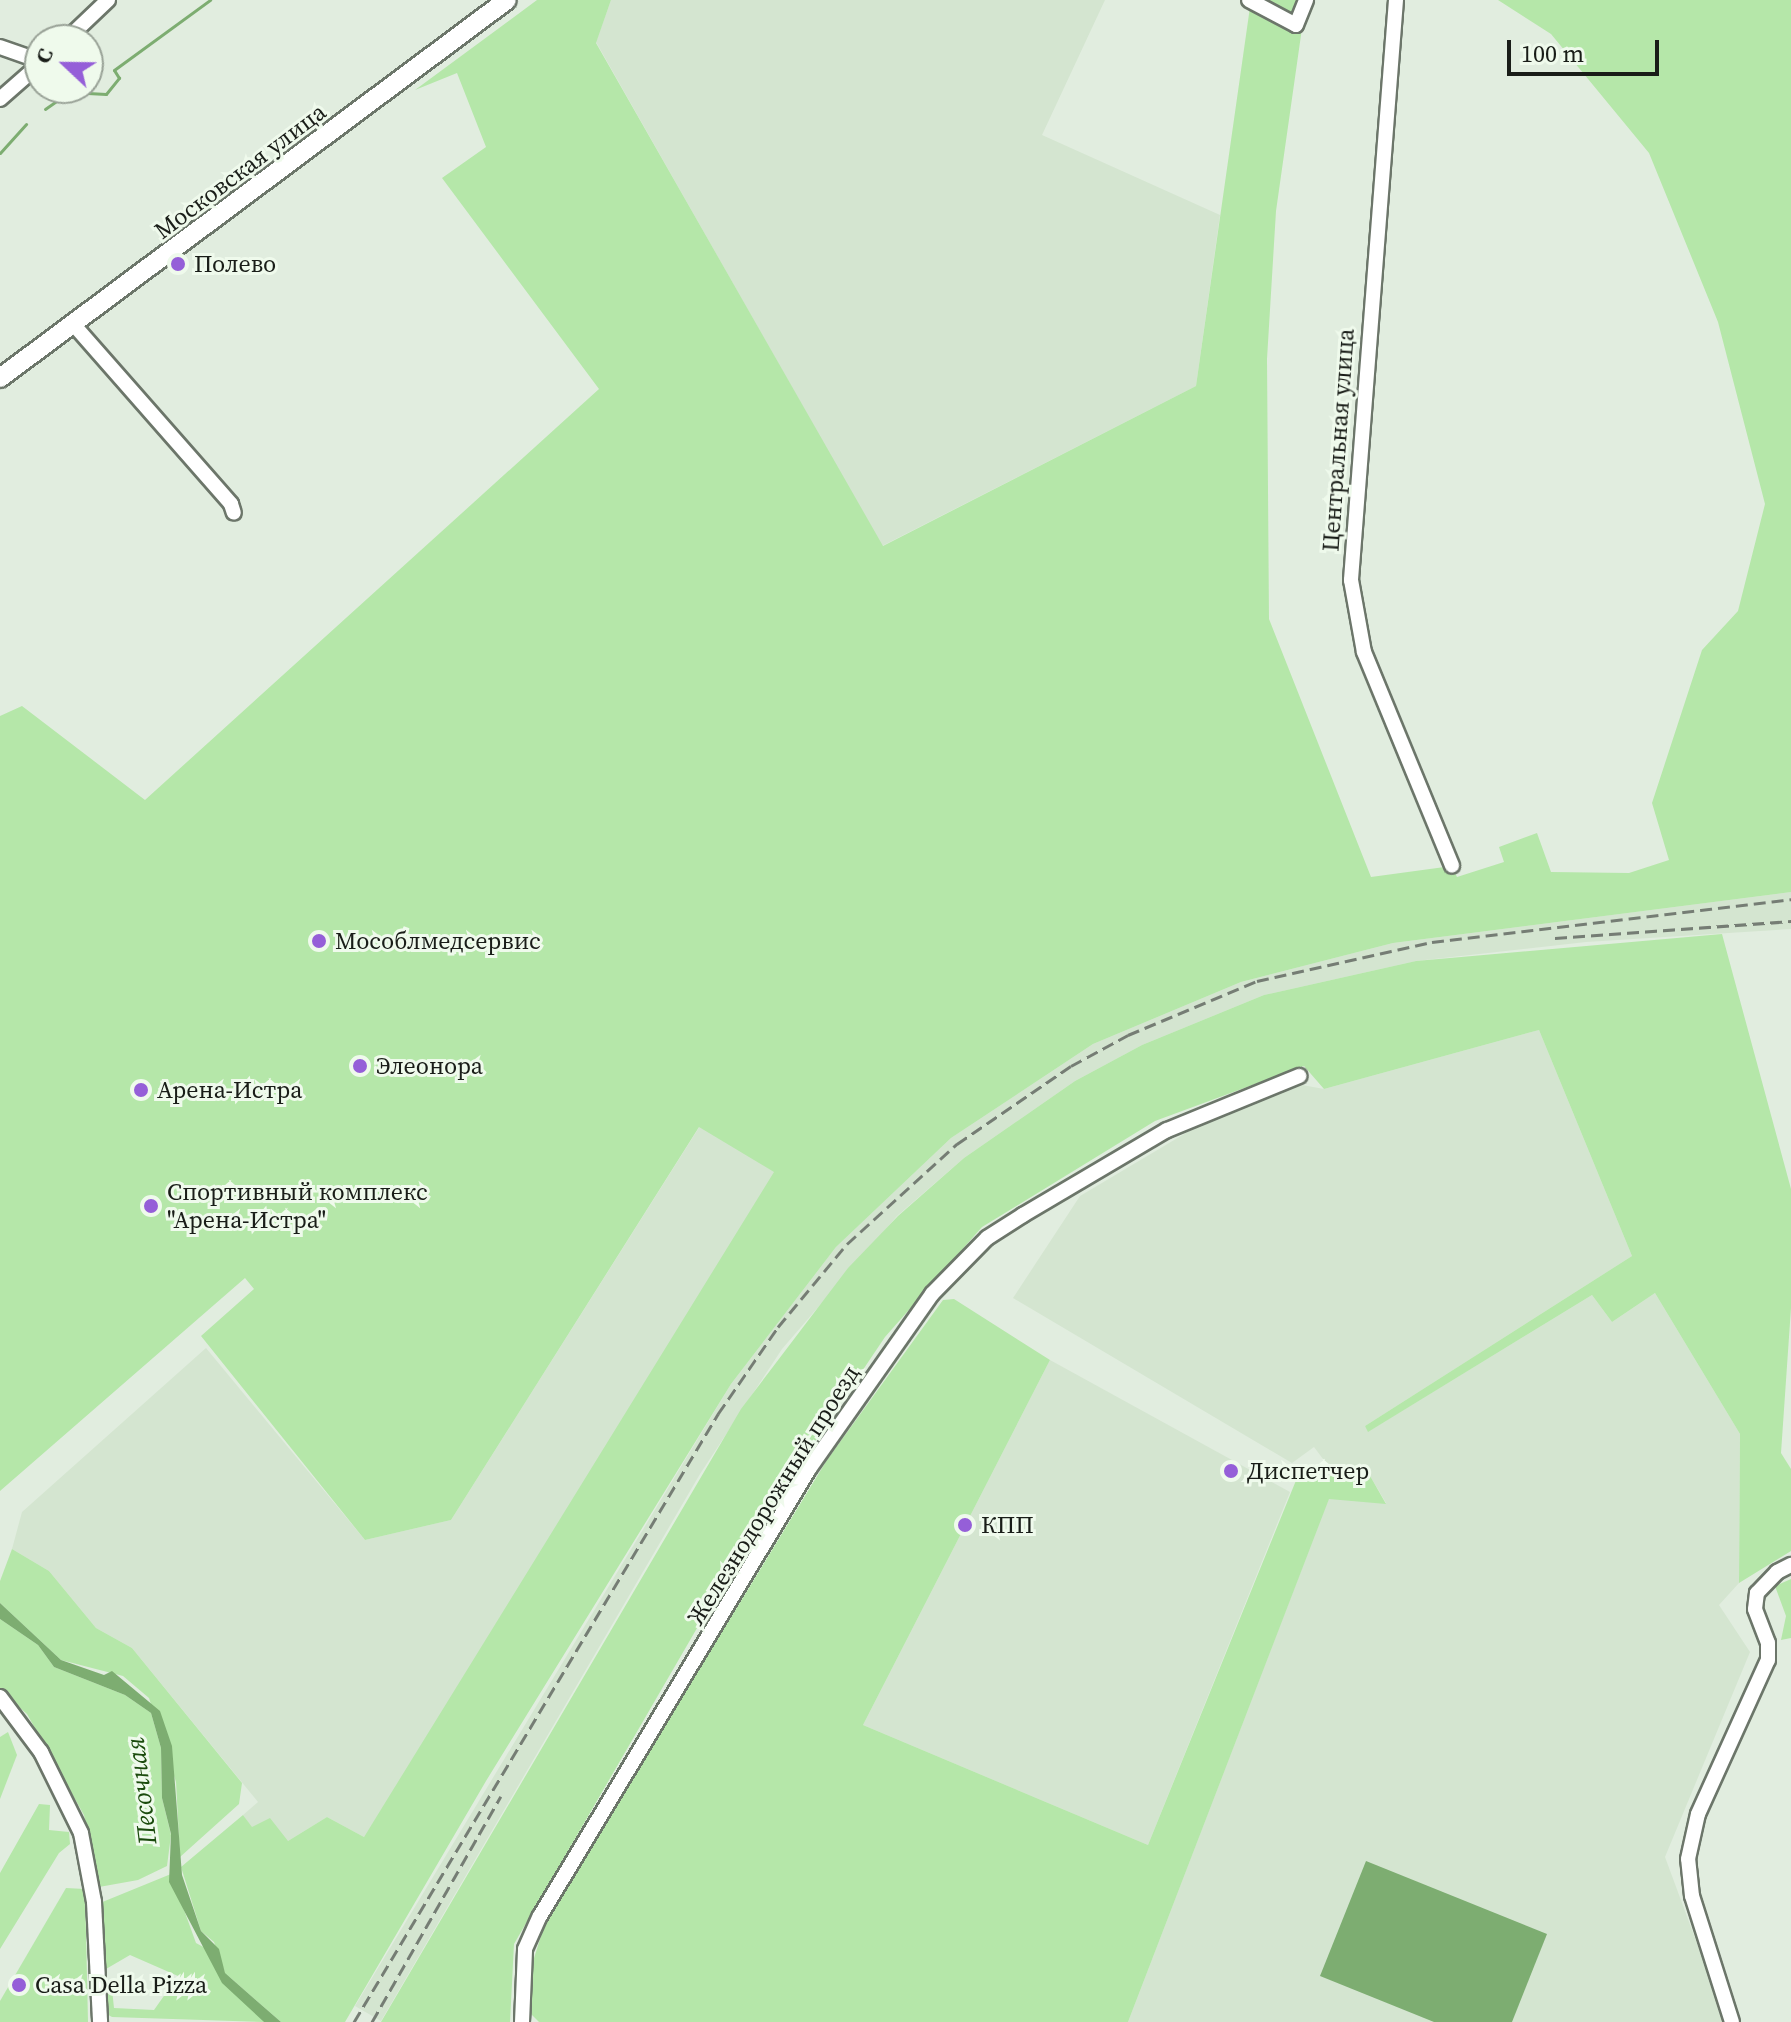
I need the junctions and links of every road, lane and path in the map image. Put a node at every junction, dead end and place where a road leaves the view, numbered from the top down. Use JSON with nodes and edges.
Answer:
{"nodes":[{"id":1,"x":108,"y":0,"type":"edge"},
{"id":2,"x":507,"y":0,"type":"edge"},
{"id":3,"x":1249,"y":0,"type":"edge"},
{"id":4,"x":1306,"y":0,"type":"edge"},
{"id":5,"x":1396,"y":0,"type":"edge"},
{"id":6,"x":83,"y":24,"type":"edge"},
{"id":7,"x":0,"y":47,"type":"edge"},
{"id":8,"x":24,"y":56,"type":"edge"},
{"id":9,"x":24,"y":77,"type":"edge"},
{"id":10,"x":0,"y":99,"type":"edge"},
{"id":11,"x":74,"y":325,"type":"junction"},
{"id":12,"x":0,"y":378,"type":"edge"},
{"id":13,"x":234,"y":513,"type":"dead end"},
{"id":14,"x":1452,"y":866,"type":"dead end"},
{"id":15,"x":1299,"y":1076,"type":"dead end"},
{"id":16,"x":1791,"y":1565,"type":"edge"},
{"id":17,"x":0,"y":1697,"type":"edge"},
{"id":18,"x":100,"y":2022,"type":"edge"},
{"id":19,"x":522,"y":2022,"type":"edge"},
{"id":20,"x":1732,"y":2022,"type":"edge"}],
"edges":[{"from":1,"to":6,"type":"street"},
{"from":2,"to":11,"type":"main road","name":"Московская улица"},
{"from":3,"to":4,"type":"street"},
{"from":5,"to":14,"type":"street","name":"Центральная улица"},
{"from":7,"to":8,"type":"street"},
{"from":9,"to":10,"type":"street"},
{"from":11,"to":12,"type":"main road","name":"Московская улица"},
{"from":11,"to":13,"type":"street"},
{"from":15,"to":19,"type":"street","name":"Железнодорожный проезд"},
{"from":16,"to":20,"type":"street"},
{"from":17,"to":18,"type":"street"}]}
